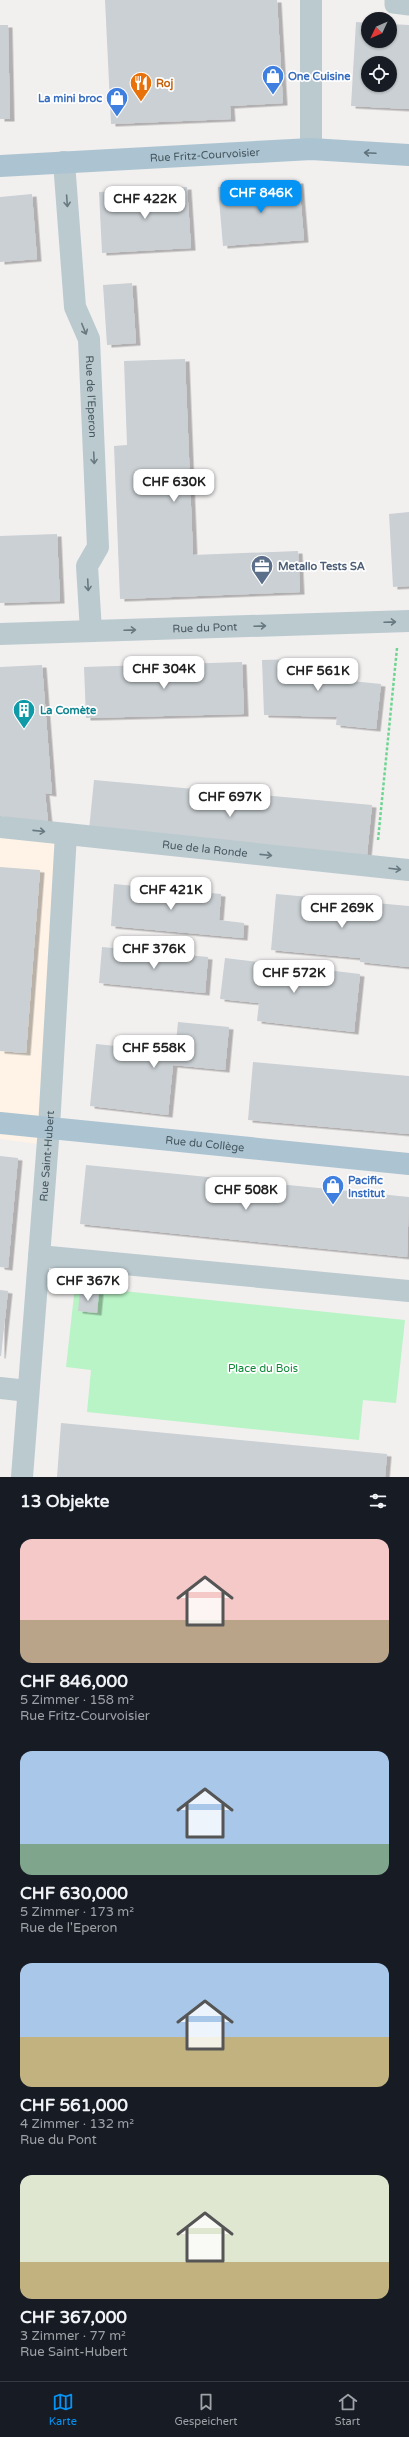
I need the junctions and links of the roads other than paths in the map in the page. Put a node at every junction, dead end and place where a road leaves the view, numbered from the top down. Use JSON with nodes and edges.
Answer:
{"nodes":[{"id":1,"x":311,"y":0,"type":"edge"},
{"id":2,"x":393,"y":0,"type":"edge"},
{"id":3,"x":409,"y":7,"type":"edge"},
{"id":4,"x":311,"y":149,"type":"junction"},
{"id":5,"x":409,"y":155,"type":"edge"},
{"id":6,"x":64,"y":162,"type":"junction"},
{"id":7,"x":0,"y":166,"type":"edge"},
{"id":8,"x":404,"y":621,"type":"edge"},
{"id":9,"x":91,"y":631,"type":"junction"},
{"id":10,"x":0,"y":634,"type":"edge"},
{"id":11,"x":0,"y":827,"type":"edge"},
{"id":12,"x":66,"y":834,"type":"junction"},
{"id":13,"x":409,"y":870,"type":"edge"},
{"id":14,"x":0,"y":1123,"type":"edge"},
{"id":15,"x":49,"y":1127,"type":"junction"},
{"id":16,"x":409,"y":1164,"type":"edge"},
{"id":17,"x":39,"y":1256,"type":"junction"},
{"id":18,"x":409,"y":1291,"type":"edge"},
{"id":19,"x":0,"y":1388,"type":"edge"},
{"id":20,"x":28,"y":1391,"type":"junction"},
{"id":21,"x":22,"y":1477,"type":"edge"}],
"edges":[{"from":1,"to":4,"type":"street"},
{"from":2,"to":3,"type":"lane"},
{"from":5,"to":4,"type":"main road","name":"Rue Fritz-Courvoisier","one_way":true},
{"from":4,"to":6,"type":"main road","name":"Rue Fritz-Courvoisier"},
{"from":6,"to":7,"type":"main road","name":"Rue Fritz-Courvoisier"},
{"from":6,"to":9,"type":"street","name":"Rue de l'Eperon","one_way":true},
{"from":9,"to":8,"type":"street","name":"Rue du Pont","one_way":true},
{"from":9,"to":10,"type":"street","name":"Rue du Pont"},
{"from":11,"to":12,"type":"street","name":"Rue de la Ronde","one_way":true},
{"from":12,"to":13,"type":"street","name":"Rue de la Ronde","one_way":true},
{"from":12,"to":15,"type":"street","name":"Rue Saint-Hubert"},
{"from":14,"to":15,"type":"main road","name":"Rue du Collège"},
{"from":15,"to":16,"type":"main road","name":"Rue du Collège"},
{"from":15,"to":17,"type":"street","name":"Rue Saint-Hubert"},
{"from":17,"to":18,"type":"street"},
{"from":17,"to":20,"type":"street","name":"Rue Saint-Hubert"},
{"from":19,"to":20,"type":"street"},
{"from":20,"to":21,"type":"street","name":"Rue Saint-Hubert"}]}
